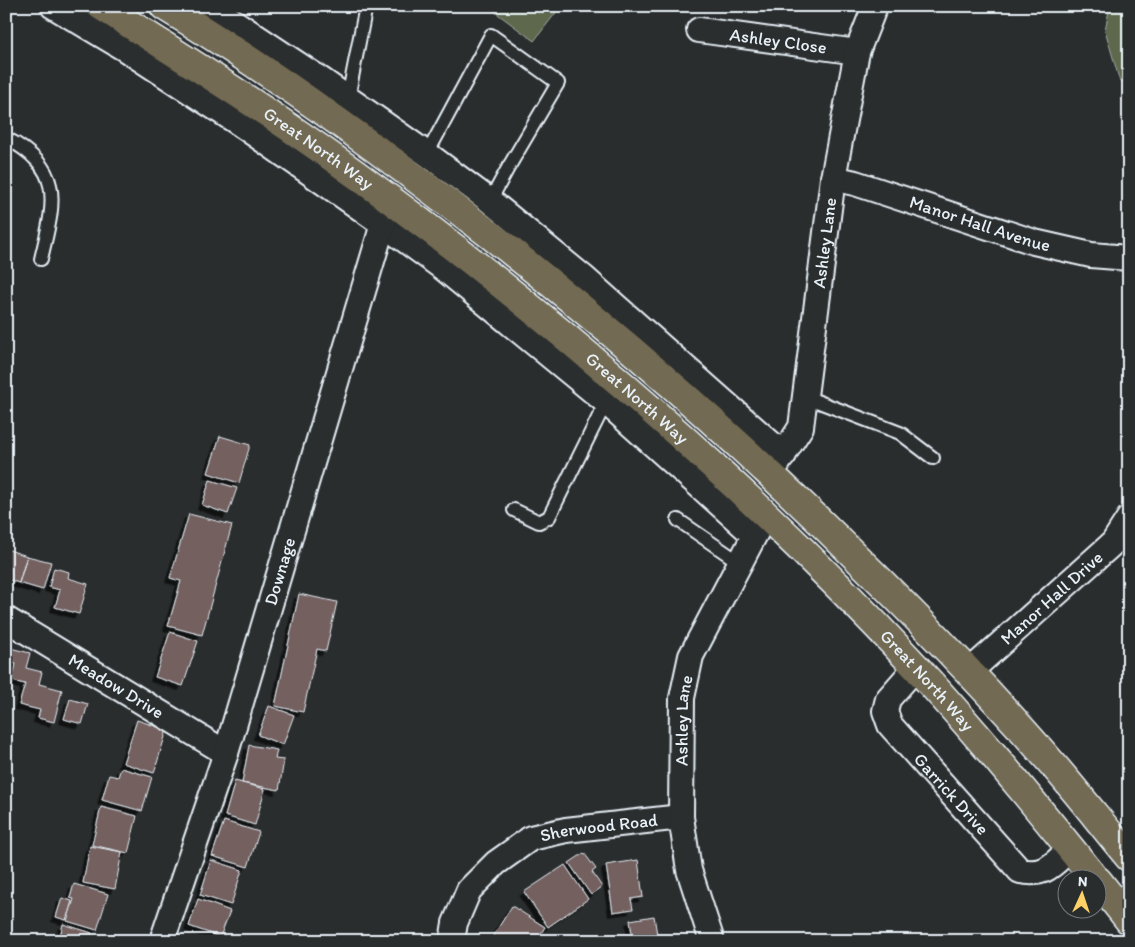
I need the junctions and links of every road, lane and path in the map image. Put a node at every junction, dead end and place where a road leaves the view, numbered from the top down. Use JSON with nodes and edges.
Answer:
{"nodes":[{"id":1,"x":53,"y":6,"type":"edge"},
{"id":2,"x":100,"y":6,"type":"edge"},
{"id":3,"x":164,"y":6,"type":"edge"},
{"id":4,"x":210,"y":6,"type":"edge"},
{"id":5,"x":366,"y":6,"type":"edge"},
{"id":6,"x":875,"y":6,"type":"edge"},
{"id":7,"x":699,"y":30,"type":"dead end"},
{"id":8,"x":857,"y":52,"type":"junction"},
{"id":9,"x":348,"y":98,"type":"junction"},
{"id":10,"x":6,"y":138,"type":"edge"},
{"id":11,"x":428,"y":154,"type":"junction"},
{"id":12,"x":833,"y":178,"type":"junction"},
{"id":13,"x":490,"y":201,"type":"junction"},
{"id":14,"x":388,"y":212,"type":"junction"},
{"id":15,"x":1129,"y":258,"type":"edge"},
{"id":16,"x":41,"y":259,"type":"dead end"},
{"id":17,"x":806,"y":397,"type":"junction"},
{"id":18,"x":606,"y":402,"type":"junction"},
{"id":19,"x":933,"y":458,"type":"dead end"},
{"id":20,"x":777,"y":464,"type":"junction"},
{"id":21,"x":514,"y":510,"type":"dead end"},
{"id":22,"x":1129,"y":518,"type":"edge"},
{"id":23,"x":678,"y":520,"type":"dead end"},
{"id":24,"x":760,"y":525,"type":"junction"},
{"id":25,"x":739,"y":562,"type":"junction"},
{"id":26,"x":6,"y":619,"type":"edge"},
{"id":27,"x":916,"y":667,"type":"junction"},
{"id":28,"x":969,"y":672,"type":"junction"},
{"id":29,"x":226,"y":754,"type":"junction"},
{"id":30,"x":681,"y":817,"type":"junction"},
{"id":31,"x":1071,"y":848,"type":"junction"},
{"id":32,"x":1129,"y":857,"type":"edge"},
{"id":33,"x":1089,"y":870,"type":"edge"},
{"id":34,"x":1108,"y":894,"type":"edge"},
{"id":35,"x":1129,"y":920,"type":"edge"},
{"id":36,"x":162,"y":941,"type":"edge"},
{"id":37,"x":452,"y":941,"type":"edge"},
{"id":38,"x":712,"y":941,"type":"edge"}],
"edges":[{"from":1,"to":14,"type":"street","name":"Great North Way"},
{"from":2,"to":14,"type":"highway","name":"Great North Way"},
{"from":3,"to":20,"type":"highway","name":"Great North Way"},
{"from":4,"to":9,"type":"street","name":"Great North Way"},
{"from":5,"to":9,"type":"lane"},
{"from":6,"to":8,"type":"street","name":"Ashley Lane"},
{"from":7,"to":8,"type":"street","name":"Ashley Close"},
{"from":8,"to":12,"type":"street","name":"Ashley Lane"},
{"from":9,"to":11,"type":"street","name":"Great North Way"},
{"from":10,"to":16,"type":"lane"},
{"from":11,"to":13,"type":"street","name":"Great North Way"},
{"from":11,"to":13,"type":"lane"},
{"from":12,"to":15,"type":"street","name":"Manor Hall Avenue"},
{"from":12,"to":17,"type":"street","name":"Ashley Lane"},
{"from":13,"to":20,"type":"street","name":"Great North Way"},
{"from":14,"to":18,"type":"street","name":"Great North Way"},
{"from":14,"to":24,"type":"highway","name":"Great North Way"},
{"from":14,"to":29,"type":"street","name":"Downage"},
{"from":17,"to":19,"type":"lane"},
{"from":17,"to":20,"type":"street","name":"Ashley Lane"},
{"from":18,"to":21,"type":"lane"},
{"from":18,"to":24,"type":"street","name":"Great North Way"},
{"from":20,"to":28,"type":"highway","name":"Great North Way"},
{"from":22,"to":28,"type":"street","name":"Manor Hall Drive"},
{"from":23,"to":25,"type":"lane"},
{"from":24,"to":25,"type":"street","name":"Ashley Lane"},
{"from":24,"to":27,"type":"highway","name":"Great North Way"},
{"from":25,"to":30,"type":"street","name":"Ashley Lane"},
{"from":26,"to":29,"type":"street","name":"Meadow Drive"},
{"from":27,"to":31,"type":"highway","name":"Great North Way"},
{"from":27,"to":31,"type":"street","name":"Garrick Drive"},
{"from":28,"to":32,"type":"highway","name":"Great North Way"},
{"from":29,"to":36,"type":"street","name":"Downage"},
{"from":30,"to":37,"type":"street","name":"Sherwood Road"},
{"from":30,"to":38,"type":"street","name":"Ashley Lane"},
{"from":31,"to":33,"type":"highway","name":"Great North Way"},
{"from":34,"to":35,"type":"highway","name":"Great North Way"}]}
